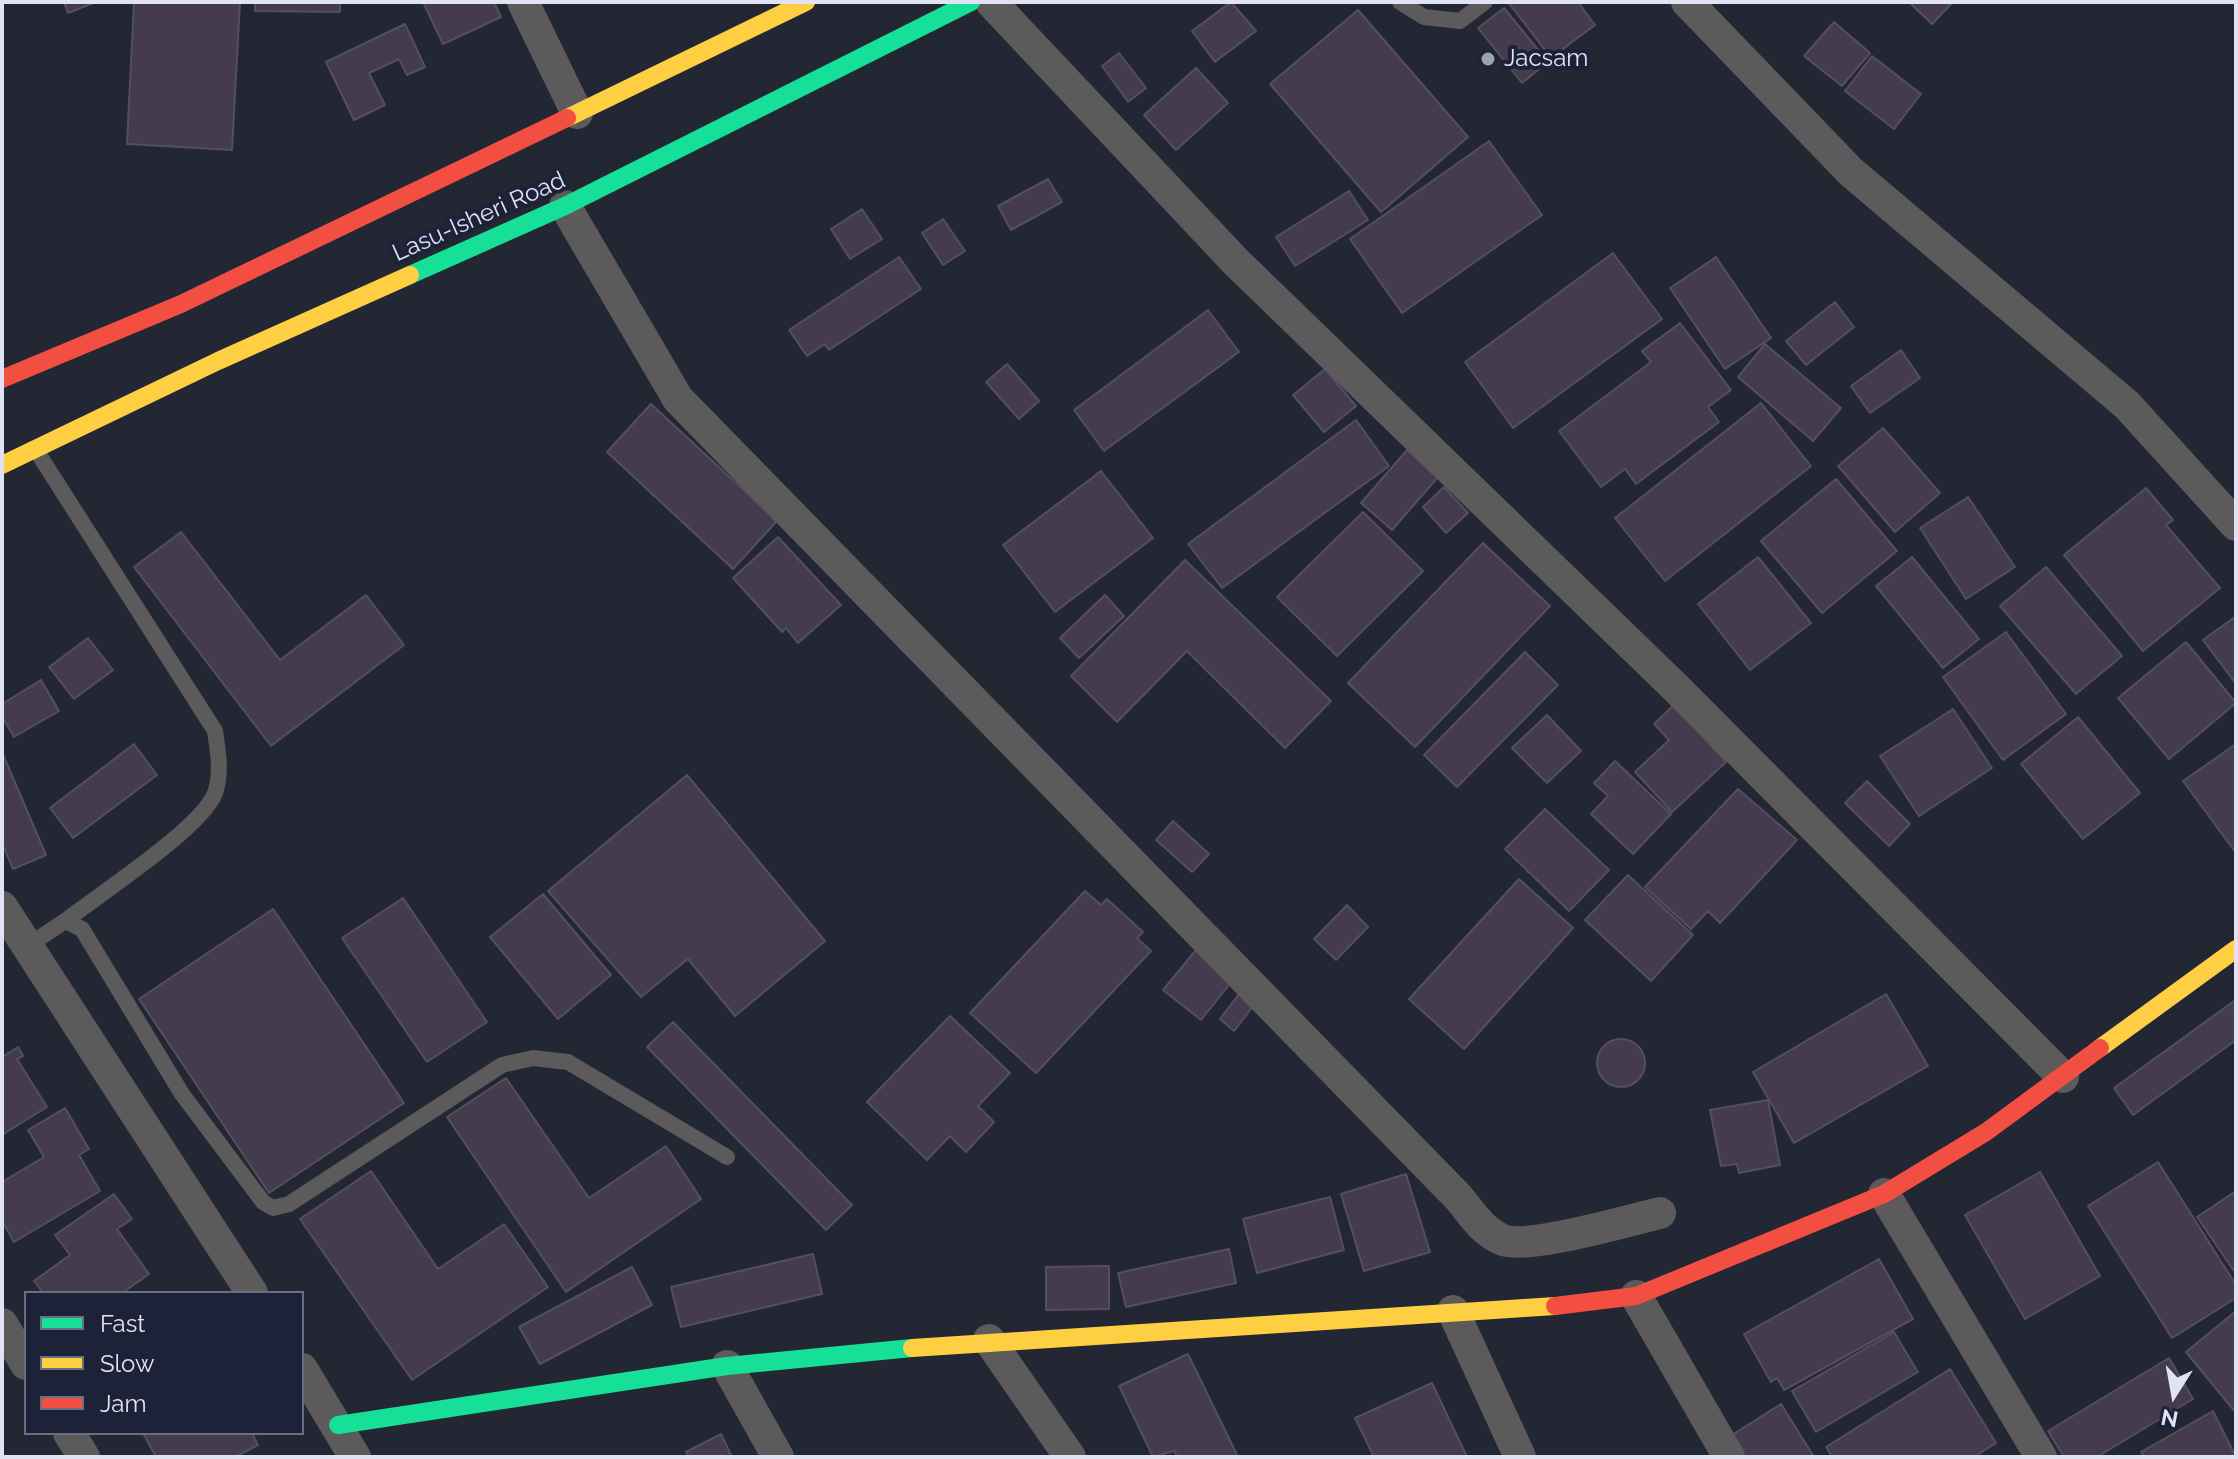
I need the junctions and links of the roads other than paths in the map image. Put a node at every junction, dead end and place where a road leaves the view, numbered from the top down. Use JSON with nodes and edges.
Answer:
{"nodes":[{"id":1,"x":523,"y":2,"type":"edge"},
{"id":2,"x":806,"y":2,"type":"edge"},
{"id":3,"x":971,"y":2,"type":"edge"},
{"id":4,"x":991,"y":2,"type":"edge"},
{"id":5,"x":1400,"y":2,"type":"edge"},
{"id":6,"x":1485,"y":2,"type":"edge"},
{"id":7,"x":1687,"y":2,"type":"edge"},
{"id":8,"x":577,"y":113,"type":"junction"},
{"id":9,"x":565,"y":206,"type":"junction"},
{"id":10,"x":2,"y":379,"type":"edge"},
{"id":11,"x":36,"y":450,"type":"junction"},
{"id":12,"x":2,"y":465,"type":"edge"},
{"id":13,"x":2236,"y":525,"type":"edge"},
{"id":14,"x":2,"y":907,"type":"edge"},
{"id":15,"x":65,"y":921,"type":"junction"},
{"id":16,"x":26,"y":947,"type":"junction"},
{"id":17,"x":2236,"y":949,"type":"edge"},
{"id":18,"x":2063,"y":1077,"type":"junction"},
{"id":19,"x":727,"y":1157,"type":"dead end"},
{"id":20,"x":1884,"y":1194,"type":"junction"},
{"id":21,"x":1660,"y":1213,"type":"dead end"},
{"id":22,"x":251,"y":1291,"type":"edge"},
{"id":23,"x":1636,"y":1296,"type":"junction"},
{"id":24,"x":1453,"y":1311,"type":"junction"},
{"id":25,"x":2,"y":1324,"type":"edge"},
{"id":26,"x":989,"y":1340,"type":"junction"},
{"id":27,"x":24,"y":1363,"type":"edge"},
{"id":28,"x":727,"y":1366,"type":"junction"},
{"id":29,"x":24,"y":1368,"type":"edge"},
{"id":30,"x":304,"y":1372,"type":"edge"},
{"id":31,"x":2,"y":1382,"type":"edge"},
{"id":32,"x":338,"y":1425,"type":"junction"},
{"id":33,"x":70,"y":1435,"type":"edge"},
{"id":34,"x":84,"y":1457,"type":"edge"},
{"id":35,"x":355,"y":1457,"type":"edge"},
{"id":36,"x":778,"y":1457,"type":"edge"},
{"id":37,"x":1070,"y":1457,"type":"edge"},
{"id":38,"x":1520,"y":1457,"type":"edge"},
{"id":39,"x":1729,"y":1457,"type":"edge"},
{"id":40,"x":2041,"y":1457,"type":"edge"}],
"edges":[{"from":1,"to":8,"type":"street"},
{"from":2,"to":8,"type":"street","name":"Lasu-Isheri Road"},
{"from":3,"to":9,"type":"street","name":"Lasu-Isheri Road"},
{"from":4,"to":18,"type":"street"},
{"from":5,"to":6,"type":"lane"},
{"from":7,"to":13,"type":"street"},
{"from":8,"to":10,"type":"street","name":"Lasu-Isheri Road"},
{"from":9,"to":11,"type":"street","name":"Lasu-Isheri Road"},
{"from":9,"to":21,"type":"street"},
{"from":11,"to":12,"type":"street","name":"Lasu-Isheri Road"},
{"from":11,"to":15,"type":"lane"},
{"from":14,"to":16,"type":"street"},
{"from":15,"to":16,"type":"lane"},
{"from":15,"to":19,"type":"lane"},
{"from":16,"to":22,"type":"street"},
{"from":17,"to":18,"type":"street"},
{"from":18,"to":20,"type":"street"},
{"from":20,"to":23,"type":"street"},
{"from":20,"to":40,"type":"street"},
{"from":23,"to":24,"type":"street"},
{"from":23,"to":39,"type":"street"},
{"from":24,"to":26,"type":"street"},
{"from":24,"to":38,"type":"street"},
{"from":25,"to":27,"type":"street"},
{"from":26,"to":28,"type":"street"},
{"from":26,"to":37,"type":"street"},
{"from":28,"to":32,"type":"street"},
{"from":28,"to":36,"type":"street"},
{"from":29,"to":31,"type":"street"},
{"from":30,"to":32,"type":"street"},
{"from":32,"to":35,"type":"street"},
{"from":33,"to":34,"type":"street"}]}
